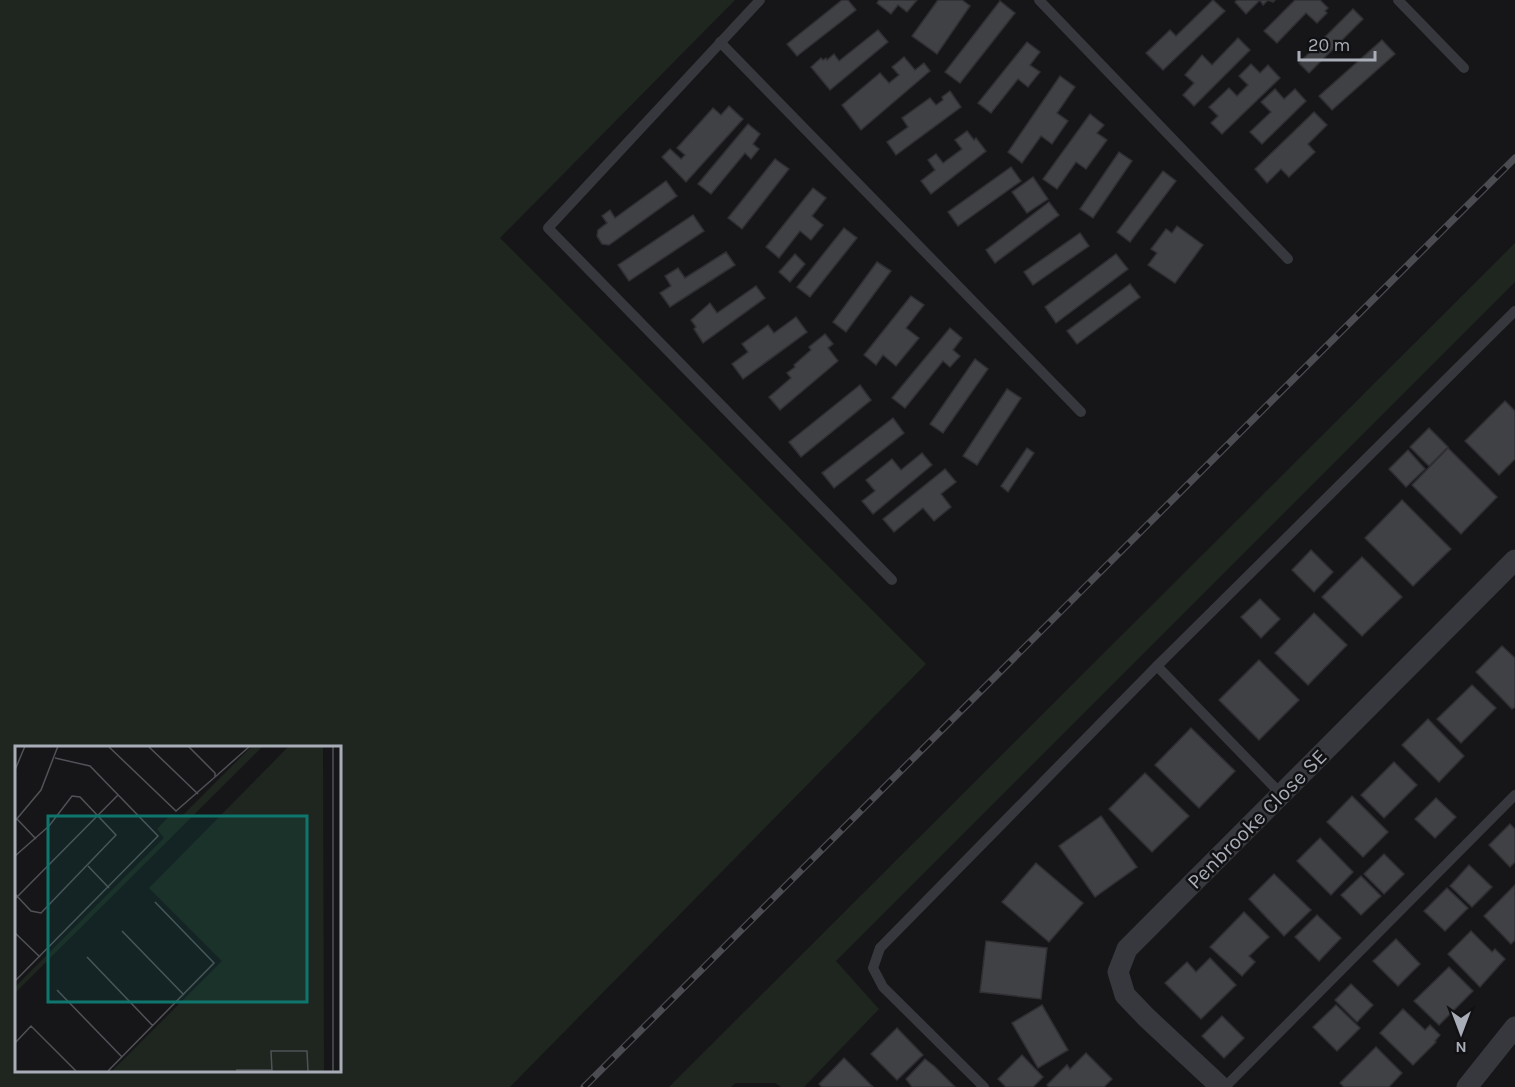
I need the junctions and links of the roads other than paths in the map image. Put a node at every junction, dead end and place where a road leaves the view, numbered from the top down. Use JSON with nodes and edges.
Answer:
{"nodes":[{"id":1,"x":760,"y":0,"type":"edge"},
{"id":2,"x":1039,"y":0,"type":"edge"},
{"id":3,"x":1398,"y":0,"type":"edge"},
{"id":4,"x":720,"y":42,"type":"junction"},
{"id":5,"x":1464,"y":68,"type":"dead end"},
{"id":6,"x":1288,"y":259,"type":"dead end"},
{"id":7,"x":1515,"y":311,"type":"edge"},
{"id":8,"x":1081,"y":412,"type":"dead end"},
{"id":9,"x":1515,"y":560,"type":"edge"},
{"id":10,"x":892,"y":580,"type":"dead end"},
{"id":11,"x":1157,"y":666,"type":"junction"},
{"id":12,"x":1281,"y":794,"type":"junction"},
{"id":13,"x":1515,"y":795,"type":"edge"},
{"id":14,"x":1515,"y":1027,"type":"edge"},
{"id":15,"x":984,"y":1087,"type":"edge"},
{"id":16,"x":1223,"y":1087,"type":"edge"},
{"id":17,"x":1467,"y":1087,"type":"edge"}],
"edges":[{"from":1,"to":4,"type":"lane"},
{"from":2,"to":6,"type":"lane"},
{"from":3,"to":5,"type":"lane"},
{"from":4,"to":8,"type":"lane"},
{"from":4,"to":10,"type":"lane"},
{"from":7,"to":11,"type":"lane"},
{"from":9,"to":12,"type":"street","name":"Penbrooke Close SE"},
{"from":11,"to":12,"type":"lane"},
{"from":11,"to":15,"type":"lane"},
{"from":12,"to":16,"type":"street","name":"Penbrooke Close SE"},
{"from":13,"to":16,"type":"lane"},
{"from":14,"to":17,"type":"street"}]}
